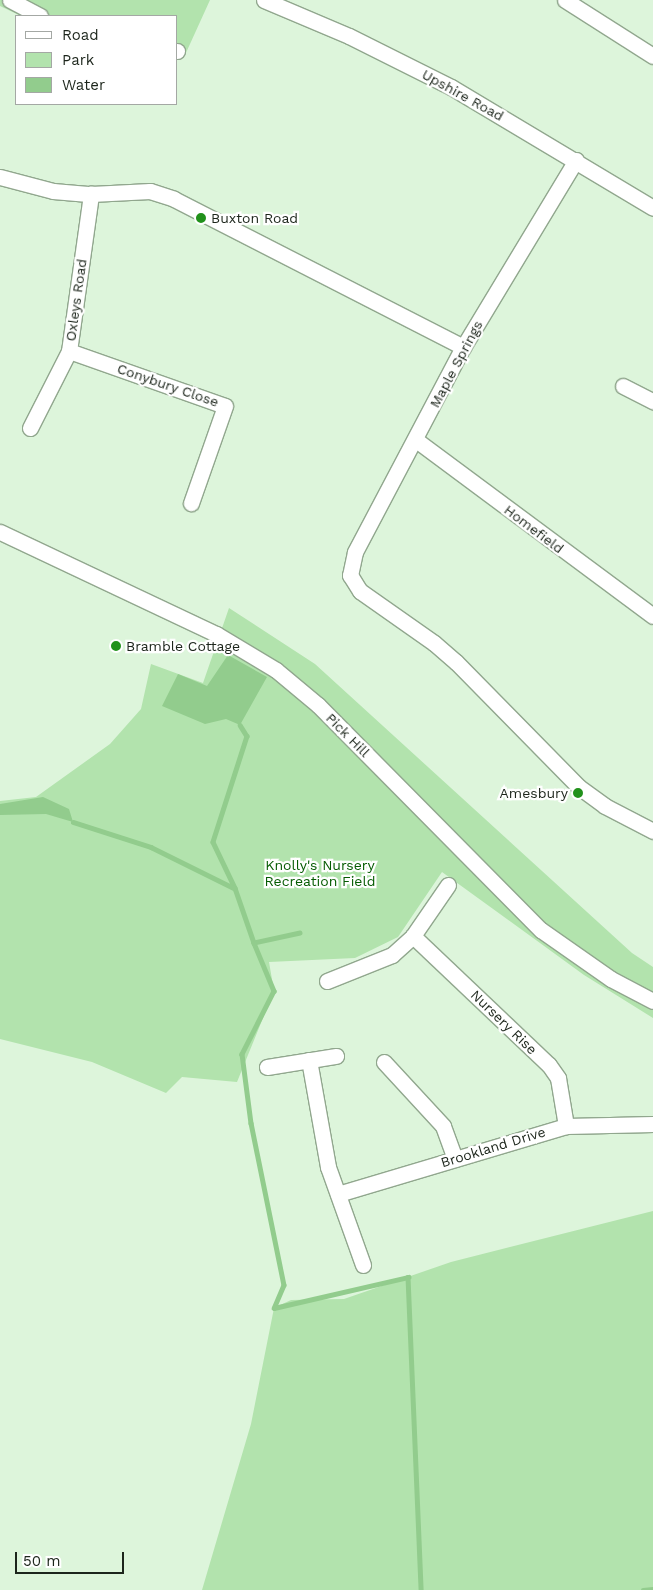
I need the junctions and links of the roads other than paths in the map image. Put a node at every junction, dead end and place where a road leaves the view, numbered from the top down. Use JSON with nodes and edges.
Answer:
{"nodes":[{"id":1,"x":10,"y":0,"type":"edge"},
{"id":2,"x":264,"y":0,"type":"edge"},
{"id":3,"x":565,"y":0,"type":"edge"},
{"id":4,"x":38,"y":15,"type":"edge"},
{"id":5,"x":653,"y":56,"type":"edge"},
{"id":6,"x":576,"y":160,"type":"junction"},
{"id":7,"x":0,"y":177,"type":"edge"},
{"id":8,"x":91,"y":194,"type":"junction"},
{"id":9,"x":653,"y":208,"type":"edge"},
{"id":10,"x":463,"y":347,"type":"junction"},
{"id":11,"x":70,"y":351,"type":"junction"},
{"id":12,"x":623,"y":386,"type":"dead end"},
{"id":13,"x":653,"y":401,"type":"edge"},
{"id":14,"x":30,"y":428,"type":"dead end"},
{"id":15,"x":416,"y":440,"type":"junction"},
{"id":16,"x":191,"y":503,"type":"dead end"},
{"id":17,"x":0,"y":532,"type":"edge"},
{"id":18,"x":653,"y":616,"type":"edge"},
{"id":19,"x":653,"y":831,"type":"edge"},
{"id":20,"x":448,"y":885,"type":"dead end"},
{"id":21,"x":413,"y":936,"type":"junction"},
{"id":22,"x":327,"y":981,"type":"dead end"},
{"id":23,"x":653,"y":1001,"type":"edge"},
{"id":24,"x":336,"y":1056,"type":"dead end"},
{"id":25,"x":309,"y":1060,"type":"junction"},
{"id":26,"x":384,"y":1062,"type":"dead end"},
{"id":27,"x":267,"y":1067,"type":"dead end"},
{"id":28,"x":653,"y":1124,"type":"edge"},
{"id":29,"x":566,"y":1126,"type":"junction"},
{"id":30,"x":455,"y":1159,"type":"junction"},
{"id":31,"x":338,"y":1194,"type":"junction"},
{"id":32,"x":363,"y":1265,"type":"dead end"}],
"edges":[{"from":1,"to":4,"type":"street"},
{"from":2,"to":6,"type":"street","name":"Upshire Road"},
{"from":3,"to":5,"type":"street"},
{"from":6,"to":9,"type":"street","name":"Upshire Road"},
{"from":6,"to":10,"type":"street","name":"Maple Springs"},
{"from":7,"to":8,"type":"street"},
{"from":8,"to":10,"type":"street"},
{"from":8,"to":11,"type":"street","name":"Oxleys Road"},
{"from":10,"to":15,"type":"street","name":"Maple Springs"},
{"from":11,"to":14,"type":"street","name":"Oxleys Road"},
{"from":11,"to":16,"type":"street","name":"Conybury Close"},
{"from":12,"to":13,"type":"street"},
{"from":15,"to":18,"type":"street","name":"Homefield"},
{"from":15,"to":19,"type":"street","name":"Maple Springs"},
{"from":17,"to":23,"type":"street","name":"Pick Hill"},
{"from":20,"to":21,"type":"street"},
{"from":21,"to":22,"type":"street"},
{"from":21,"to":29,"type":"street","name":"Nursery Rise"},
{"from":24,"to":25,"type":"street"},
{"from":25,"to":27,"type":"street"},
{"from":25,"to":31,"type":"street"},
{"from":26,"to":30,"type":"street"},
{"from":28,"to":29,"type":"street","name":"Brookland Drive"},
{"from":29,"to":30,"type":"street","name":"Brookland Drive"},
{"from":30,"to":31,"type":"street","name":"Brookland Drive"},
{"from":31,"to":32,"type":"street"}]}
